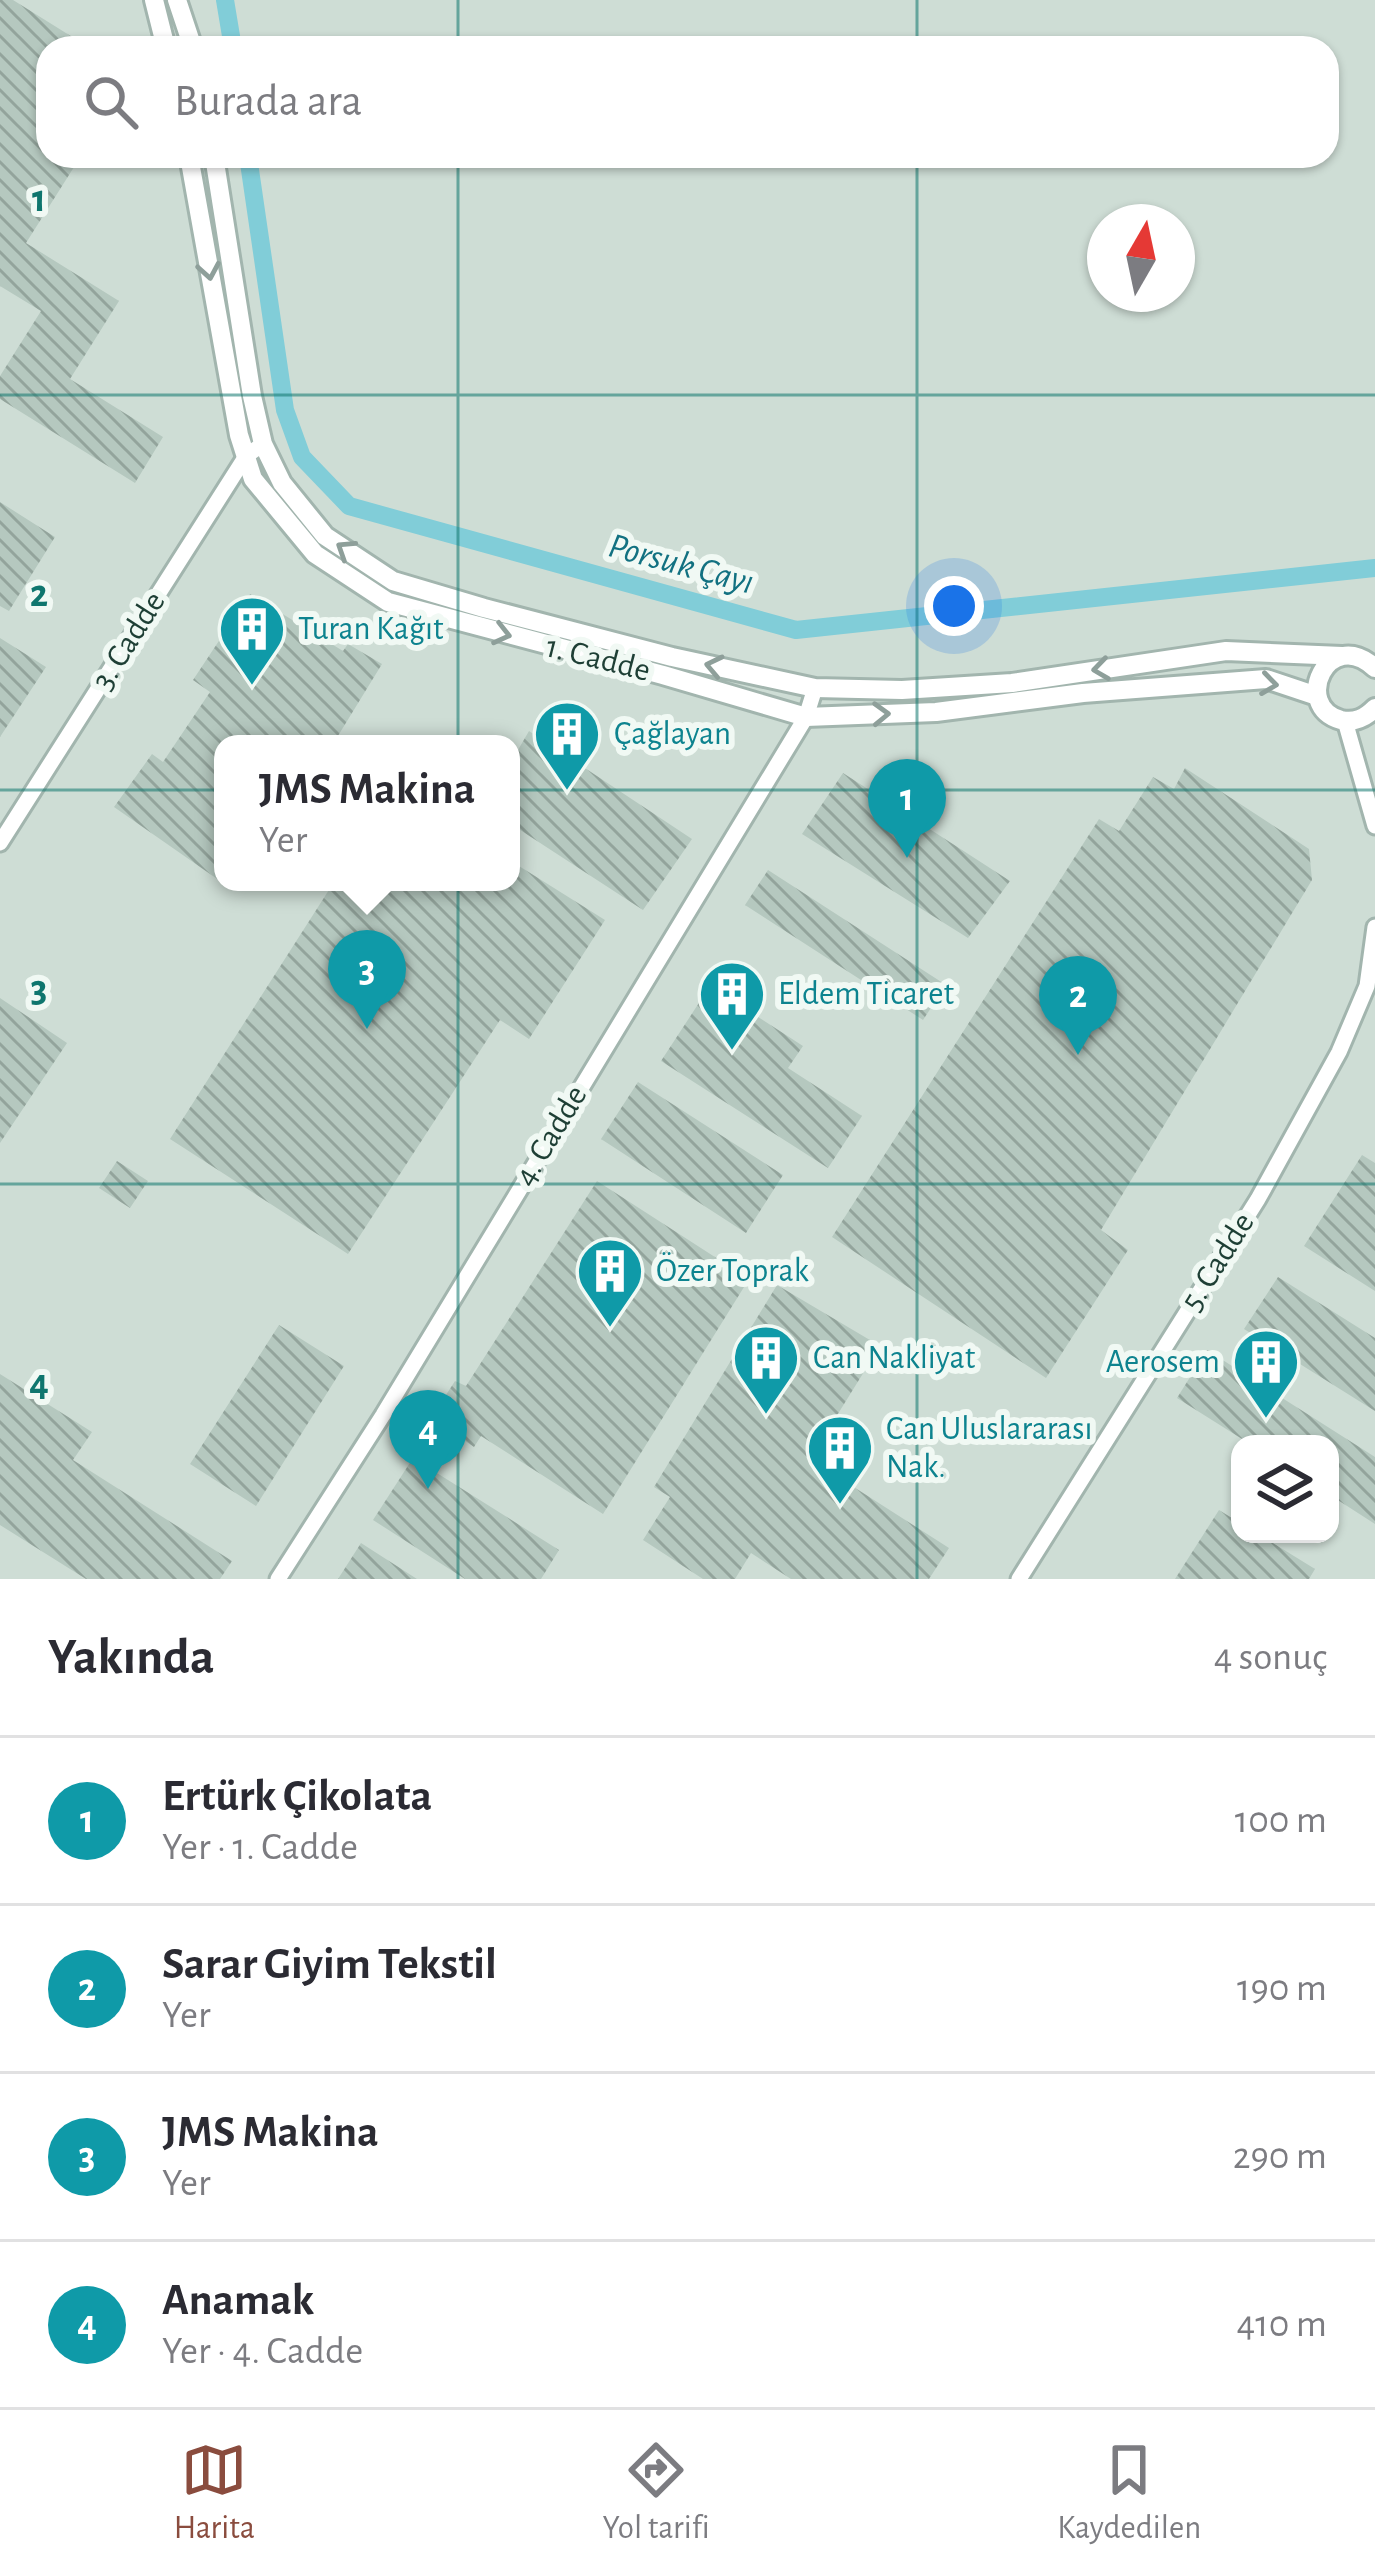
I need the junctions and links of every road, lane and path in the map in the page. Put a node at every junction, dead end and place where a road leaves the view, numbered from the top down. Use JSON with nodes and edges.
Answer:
{"nodes":[{"id":1,"x":154,"y":0,"type":"edge"},
{"id":2,"x":177,"y":0,"type":"edge"},
{"id":3,"x":163,"y":36,"type":"edge"},
{"id":4,"x":189,"y":36,"type":"edge"},
{"id":5,"x":191,"y":168,"type":"edge"},
{"id":6,"x":216,"y":168,"type":"edge"},
{"id":7,"x":263,"y":444,"type":"junction"},
{"id":8,"x":246,"y":456,"type":"junction"},
{"id":9,"x":1375,"y":650,"type":"edge"},
{"id":10,"x":1347,"y":656,"type":"junction"},
{"id":11,"x":1375,"y":668,"type":"edge"},
{"id":12,"x":814,"y":688,"type":"junction"},
{"id":13,"x":1317,"y":695,"type":"junction"},
{"id":14,"x":806,"y":717,"type":"junction"},
{"id":15,"x":1364,"y":718,"type":"edge"},
{"id":16,"x":1375,"y":826,"type":"edge"},
{"id":17,"x":0,"y":843,"type":"edge"},
{"id":18,"x":1375,"y":927,"type":"edge"},
{"id":19,"x":278,"y":1579,"type":"edge"},
{"id":20,"x":1019,"y":1579,"type":"edge"}],
"edges":[{"from":1,"to":3,"type":"street"},
{"from":2,"to":4,"type":"street"},
{"from":5,"to":8,"type":"street","name":"1. Cadde","one_way":true},
{"from":6,"to":7,"type":"street","name":"1. Cadde"},
{"from":7,"to":8,"type":"street","name":"3. Cadde"},
{"from":12,"to":7,"type":"street","name":"1. Cadde","one_way":true},
{"from":8,"to":14,"type":"street","name":"1. Cadde","one_way":true},
{"from":8,"to":17,"type":"street","name":"3. Cadde"},
{"from":9,"to":10,"type":"street"},
{"from":10,"to":11,"type":"street"},
{"from":10,"to":12,"type":"street","name":"1. Cadde","one_way":true},
{"from":10,"to":13,"type":"street"},
{"from":12,"to":14,"type":"street","name":"4. Cadde"},
{"from":14,"to":13,"type":"street","name":"1. Cadde","one_way":true},
{"from":13,"to":15,"type":"street"},
{"from":14,"to":19,"type":"street","name":"4. Cadde"},
{"from":15,"to":16,"type":"street"},
{"from":18,"to":20,"type":"street","name":"5. Cadde"}]}
